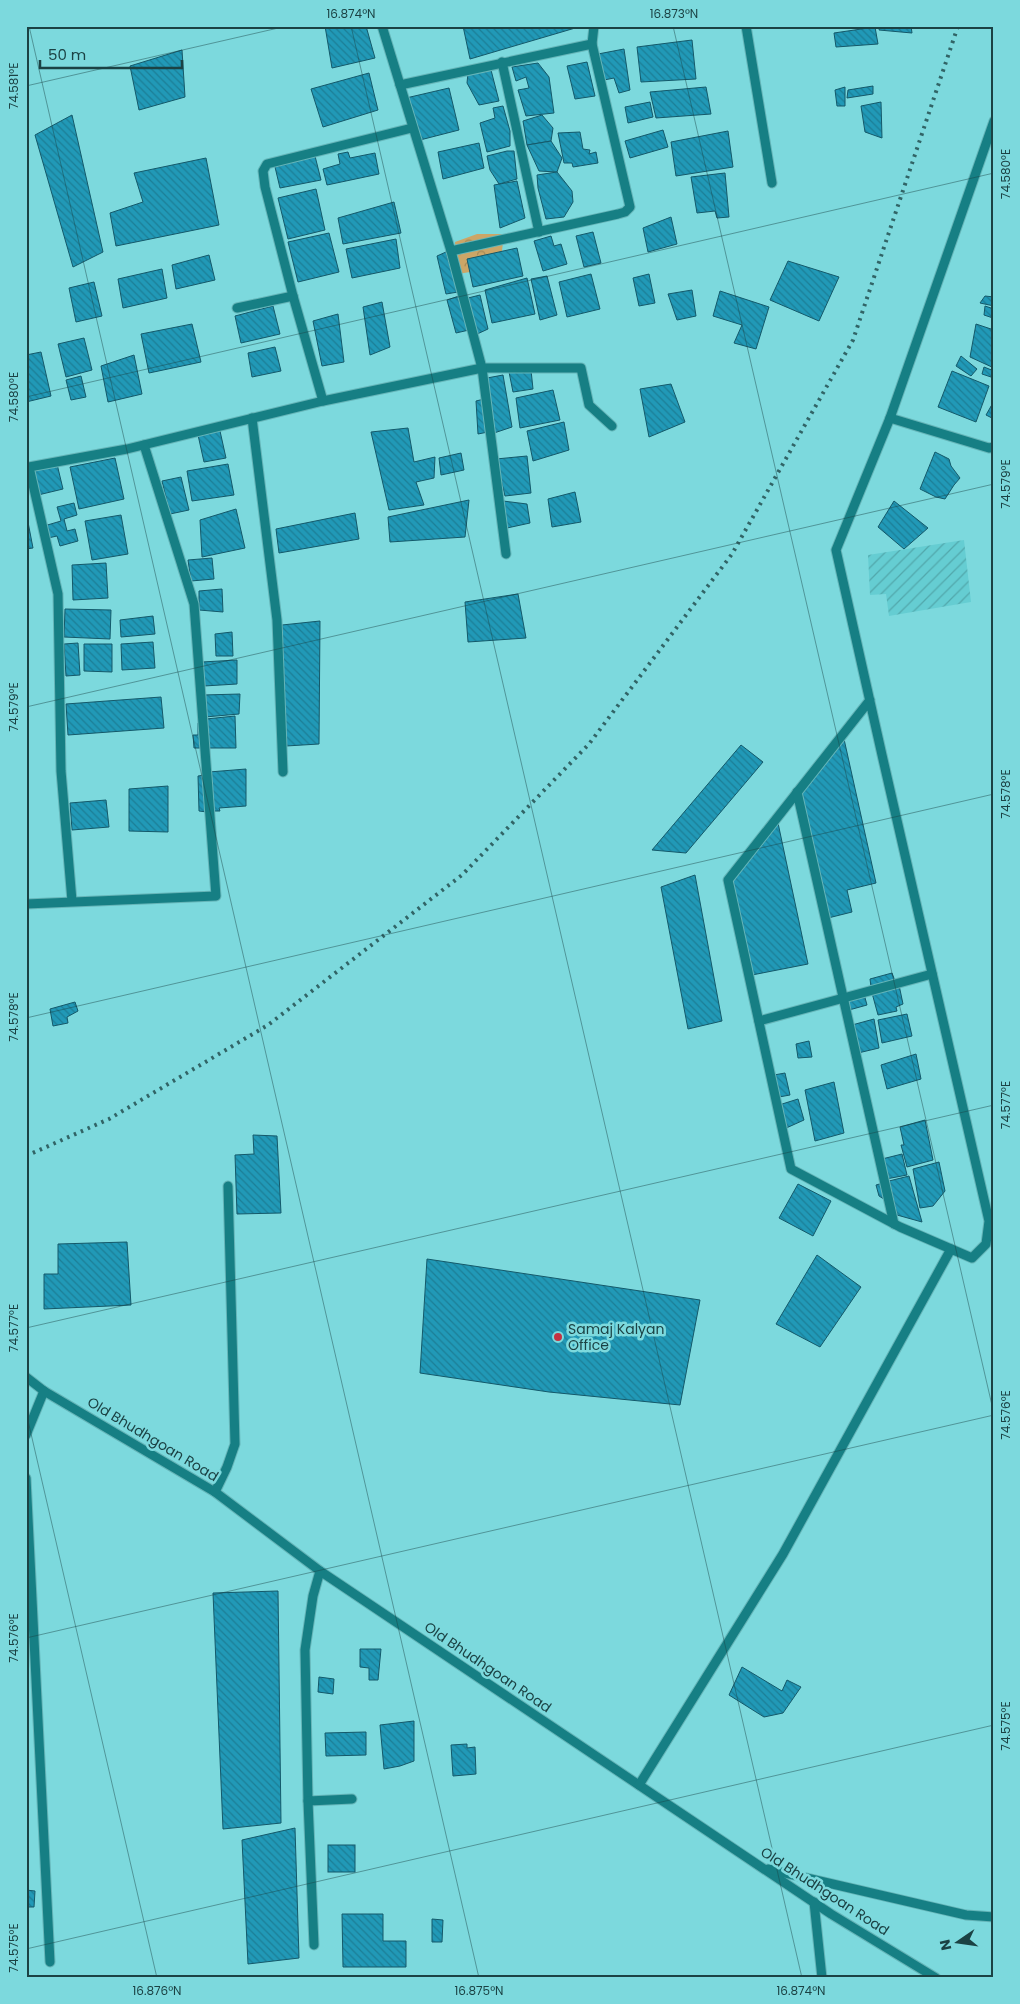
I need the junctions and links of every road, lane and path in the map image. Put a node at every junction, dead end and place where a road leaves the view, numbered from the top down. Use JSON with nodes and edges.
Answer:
{"nodes":[{"id":1,"x":382,"y":26,"type":"edge"},
{"id":2,"x":594,"y":26,"type":"edge"},
{"id":3,"x":746,"y":26,"type":"edge"},
{"id":4,"x":592,"y":44,"type":"junction"},
{"id":5,"x":502,"y":62,"type":"junction"},
{"id":6,"x":400,"y":85,"type":"junction"},
{"id":7,"x":994,"y":121,"type":"edge"},
{"id":8,"x":412,"y":128,"type":"junction"},
{"id":9,"x":772,"y":183,"type":"dead end"},
{"id":10,"x":539,"y":232,"type":"junction"},
{"id":11,"x":451,"y":251,"type":"junction"},
{"id":12,"x":293,"y":296,"type":"junction"},
{"id":13,"x":237,"y":308,"type":"dead end"},
{"id":14,"x":482,"y":368,"type":"junction"},
{"id":15,"x":323,"y":401,"type":"junction"},
{"id":16,"x":252,"y":418,"type":"junction"},
{"id":17,"x":890,"y":418,"type":"junction"},
{"id":18,"x":612,"y":426,"type":"dead end"},
{"id":19,"x":144,"y":445,"type":"junction"},
{"id":20,"x":994,"y":448,"type":"edge"},
{"id":21,"x":27,"y":468,"type":"edge"},
{"id":22,"x":506,"y":554,"type":"dead end"},
{"id":23,"x":870,"y":700,"type":"junction"},
{"id":24,"x":283,"y":772,"type":"dead end"},
{"id":25,"x":797,"y":792,"type":"junction"},
{"id":26,"x":72,"y":901,"type":"junction"},
{"id":27,"x":26,"y":904,"type":"edge"},
{"id":28,"x":932,"y":974,"type":"junction"},
{"id":29,"x":844,"y":998,"type":"junction"},
{"id":30,"x":759,"y":1021,"type":"junction"},
{"id":31,"x":228,"y":1186,"type":"dead end"},
{"id":32,"x":894,"y":1224,"type":"junction"},
{"id":33,"x":952,"y":1249,"type":"junction"},
{"id":34,"x":26,"y":1377,"type":"edge"},
{"id":35,"x":44,"y":1390,"type":"junction"},
{"id":36,"x":26,"y":1435,"type":"edge"},
{"id":37,"x":26,"y":1478,"type":"edge"},
{"id":38,"x":215,"y":1492,"type":"junction"},
{"id":39,"x":320,"y":1571,"type":"junction"},
{"id":40,"x":639,"y":1785,"type":"junction"},
{"id":41,"x":352,"y":1799,"type":"dead end"},
{"id":42,"x":308,"y":1801,"type":"junction"},
{"id":43,"x":763,"y":1868,"type":"junction"},
{"id":44,"x":814,"y":1902,"type":"junction"},
{"id":45,"x":994,"y":1917,"type":"edge"},
{"id":46,"x":314,"y":1945,"type":"dead end"},
{"id":47,"x":50,"y":1962,"type":"dead end"},
{"id":48,"x":822,"y":1978,"type":"edge"},
{"id":49,"x":936,"y":1978,"type":"edge"}],
"edges":[{"from":1,"to":6,"type":"street"},
{"from":2,"to":4,"type":"street"},
{"from":3,"to":9,"type":"street"},
{"from":4,"to":5,"type":"street"},
{"from":4,"to":10,"type":"street"},
{"from":5,"to":6,"type":"street"},
{"from":5,"to":10,"type":"street"},
{"from":6,"to":8,"type":"street"},
{"from":7,"to":17,"type":"street"},
{"from":8,"to":11,"type":"street"},
{"from":8,"to":12,"type":"street"},
{"from":10,"to":11,"type":"street"},
{"from":11,"to":14,"type":"street"},
{"from":12,"to":13,"type":"street"},
{"from":12,"to":15,"type":"street"},
{"from":14,"to":15,"type":"street"},
{"from":14,"to":18,"type":"street"},
{"from":14,"to":22,"type":"street"},
{"from":15,"to":16,"type":"street"},
{"from":16,"to":19,"type":"street"},
{"from":16,"to":24,"type":"street"},
{"from":17,"to":20,"type":"street"},
{"from":17,"to":23,"type":"street"},
{"from":19,"to":21,"type":"street"},
{"from":19,"to":26,"type":"street"},
{"from":21,"to":26,"type":"street"},
{"from":23,"to":25,"type":"street"},
{"from":23,"to":28,"type":"street"},
{"from":25,"to":29,"type":"street"},
{"from":25,"to":30,"type":"street"},
{"from":26,"to":27,"type":"street"},
{"from":28,"to":29,"type":"street"},
{"from":28,"to":33,"type":"street"},
{"from":29,"to":30,"type":"street"},
{"from":29,"to":32,"type":"street"},
{"from":30,"to":32,"type":"street"},
{"from":31,"to":38,"type":"street"},
{"from":32,"to":33,"type":"street"},
{"from":33,"to":40,"type":"street"},
{"from":34,"to":35,"type":"street","name":"Old Bhudhgoan Road"},
{"from":35,"to":36,"type":"street"},
{"from":35,"to":38,"type":"street","name":"Old Bhudhgoan Road"},
{"from":37,"to":47,"type":"street"},
{"from":38,"to":39,"type":"street","name":"Old Bhudhgoan Road"},
{"from":39,"to":40,"type":"street","name":"Old Bhudhgoan Road"},
{"from":39,"to":42,"type":"street"},
{"from":40,"to":43,"type":"street","name":"Old Bhudhgoan Road"},
{"from":41,"to":42,"type":"street"},
{"from":42,"to":46,"type":"street"},
{"from":43,"to":44,"type":"street","name":"Old Bhudhgoan Road"},
{"from":43,"to":45,"type":"street"},
{"from":44,"to":48,"type":"street"},
{"from":44,"to":49,"type":"street","name":"Old Bhudhgoan Road"}]}
